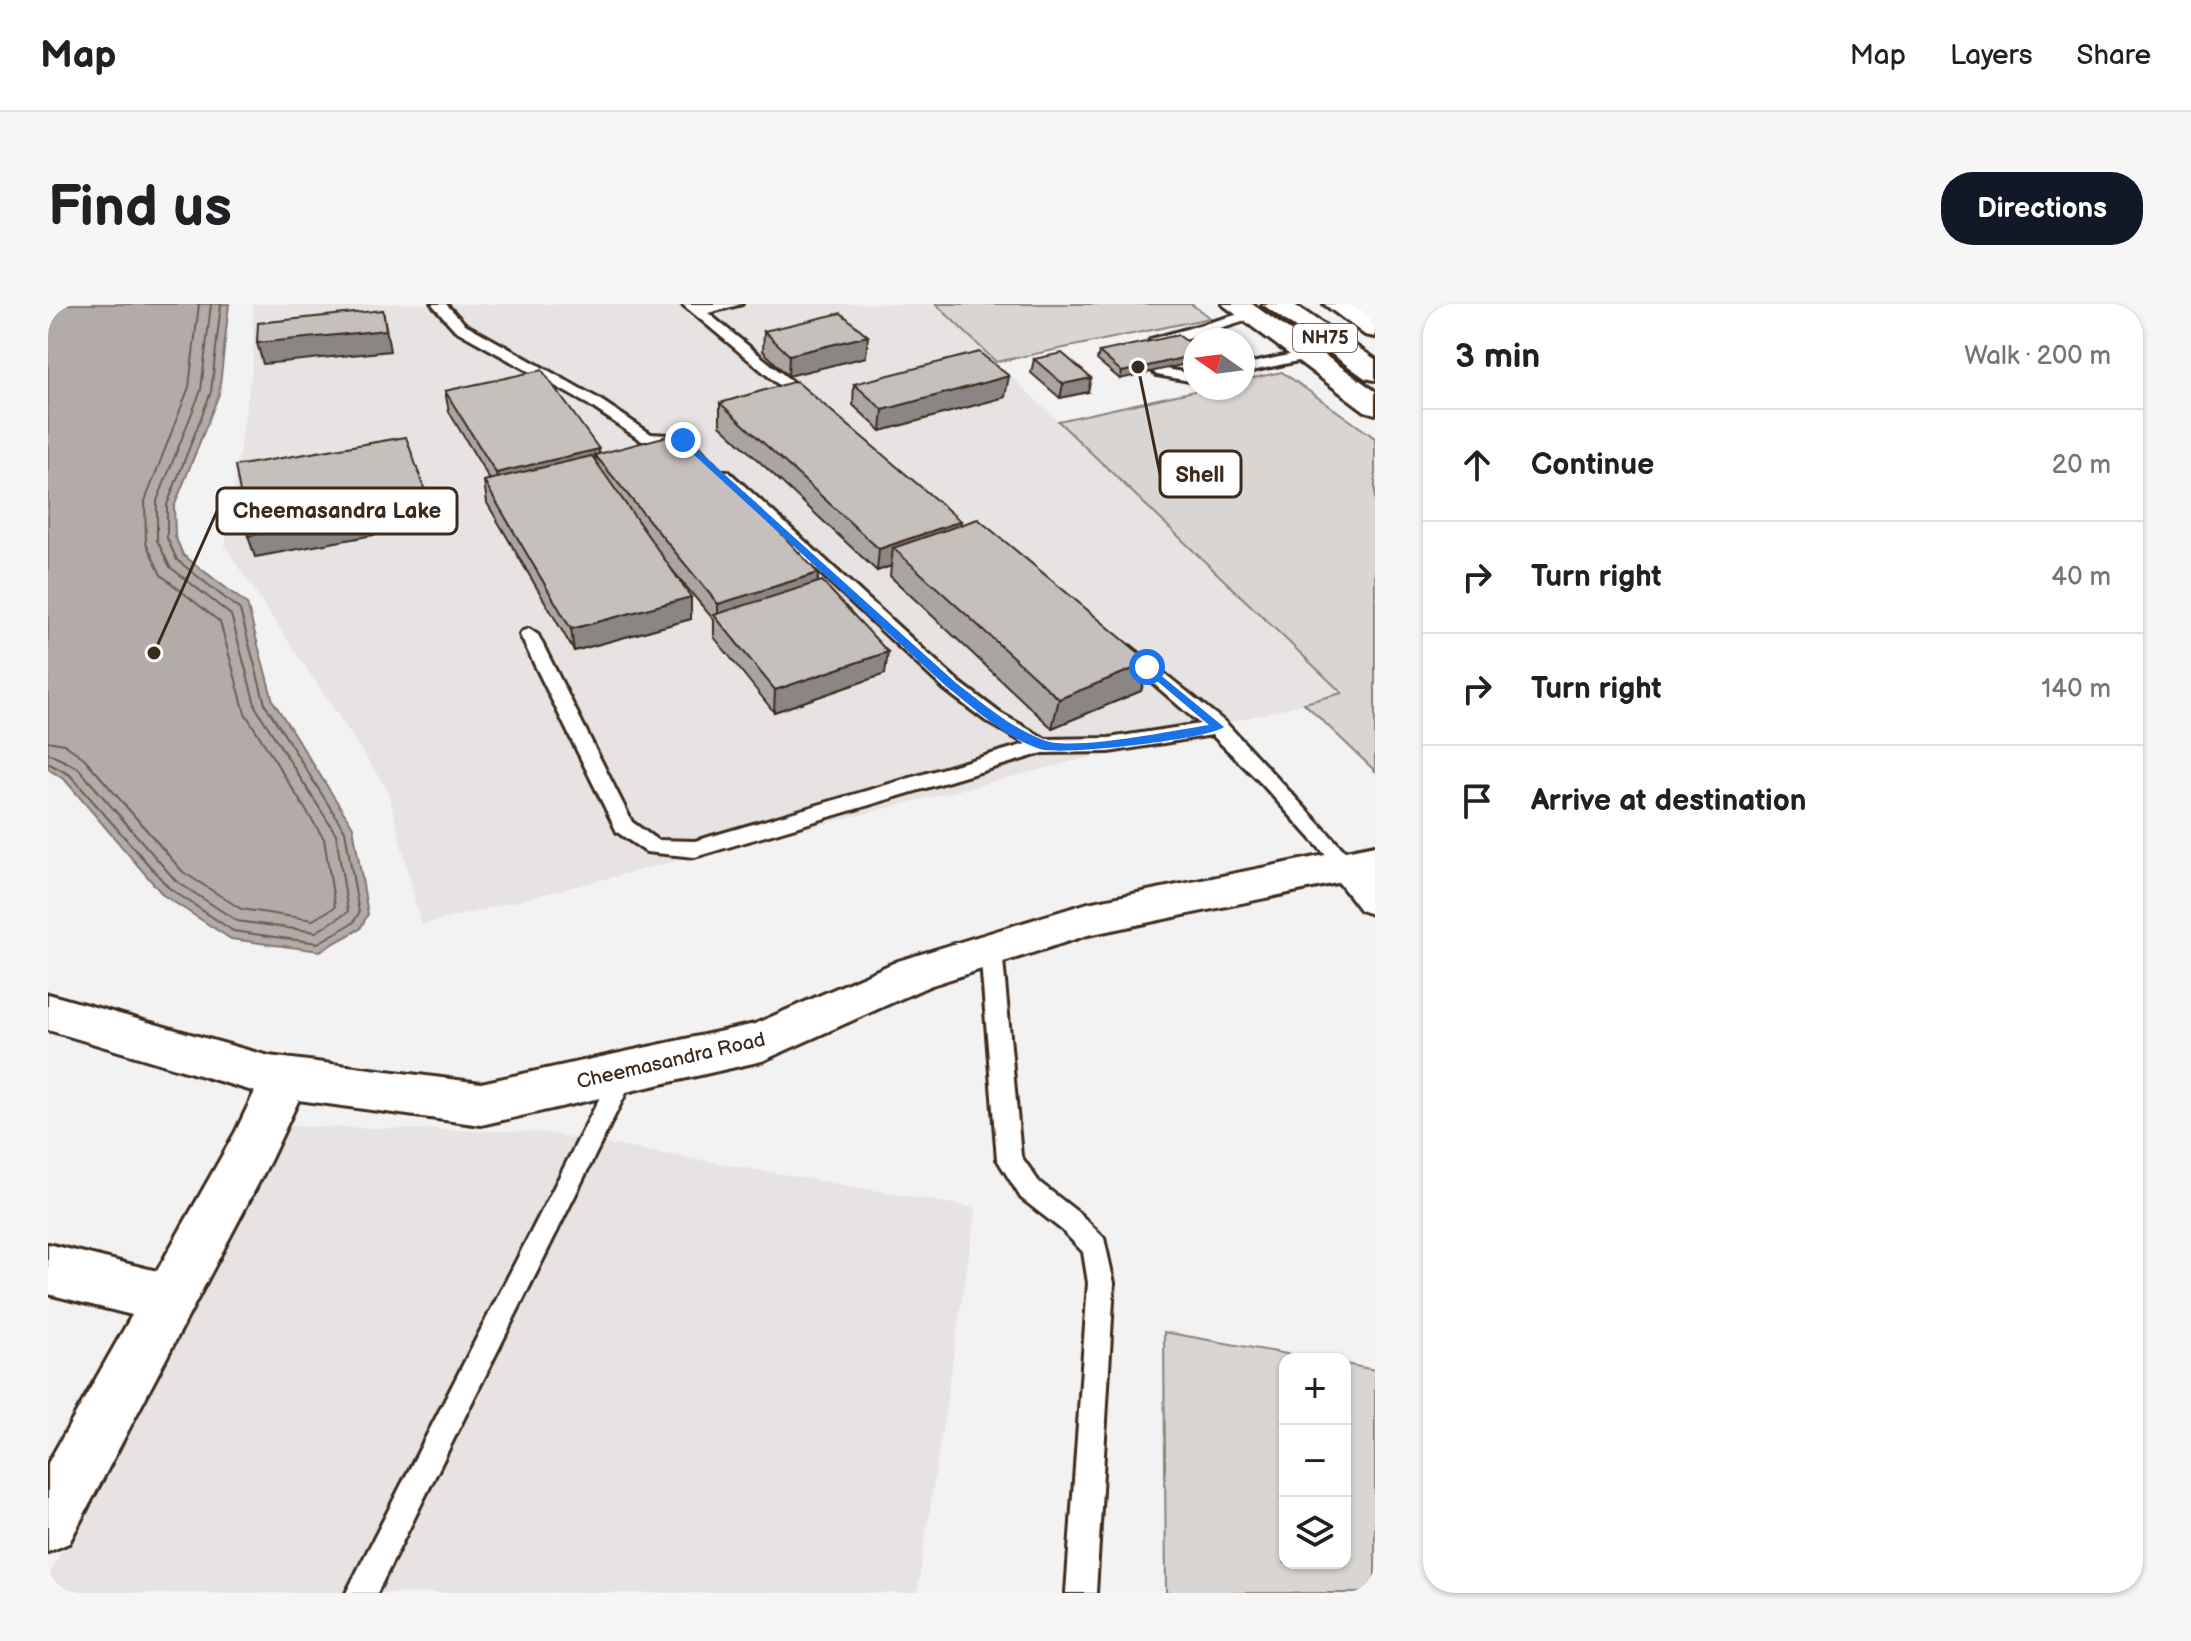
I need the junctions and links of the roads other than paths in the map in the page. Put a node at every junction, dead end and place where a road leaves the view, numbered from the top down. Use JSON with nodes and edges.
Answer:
{"nodes":[{"id":1,"x":439,"y":304,"type":"edge"},
{"id":2,"x":735,"y":304,"type":"edge"},
{"id":3,"x":1337,"y":304,"type":"edge"},
{"id":4,"x":694,"y":307,"type":"edge"},
{"id":5,"x":1253,"y":308,"type":"edge"},
{"id":6,"x":1196,"y":328,"type":"edge"},
{"id":7,"x":1375,"y":329,"type":"edge"},
{"id":8,"x":1183,"y":333,"type":"edge"},
{"id":9,"x":1307,"y":355,"type":"junction"},
{"id":10,"x":1255,"y":366,"type":"edge"},
{"id":11,"x":1375,"y":372,"type":"edge"},
{"id":12,"x":1183,"y":375,"type":"edge"},
{"id":13,"x":1375,"y":405,"type":"edge"},
{"id":14,"x":823,"y":414,"type":"edge"},
{"id":15,"x":529,"y":635,"type":"dead end"},
{"id":16,"x":1110,"y":639,"type":"edge"},
{"id":17,"x":1219,"y":727,"type":"junction"},
{"id":18,"x":1043,"y":746,"type":"junction"},
{"id":19,"x":1366,"y":875,"type":"edge"},
{"id":20,"x":991,"y":949,"type":"junction"},
{"id":21,"x":48,"y":1012,"type":"edge"},
{"id":22,"x":624,"y":1073,"type":"junction"},
{"id":23,"x":285,"y":1078,"type":"junction"},
{"id":24,"x":48,"y":1269,"type":"edge"},
{"id":25,"x":169,"y":1299,"type":"junction"},
{"id":26,"x":50,"y":1516,"type":"edge"},
{"id":27,"x":361,"y":1593,"type":"edge"},
{"id":28,"x":1081,"y":1593,"type":"edge"}],
"edges":[{"from":1,"to":18,"type":"lane"},
{"from":2,"to":4,"type":"lane"},
{"from":3,"to":7,"type":"main road","number":"NH75"},
{"from":4,"to":14,"type":"lane"},
{"from":5,"to":6,"type":"lane"},
{"from":5,"to":9,"type":"main road"},
{"from":5,"to":11,"type":"main road","number":"NH75"},
{"from":8,"to":12,"type":"lane"},
{"from":9,"to":10,"type":"lane"},
{"from":9,"to":13,"type":"main road"},
{"from":15,"to":18,"type":"lane"},
{"from":16,"to":17,"type":"lane"},
{"from":17,"to":18,"type":"lane"},
{"from":17,"to":19,"type":"lane"},
{"from":19,"to":20,"type":"main road","name":"Cheemasandra Road"},
{"from":20,"to":22,"type":"main road","name":"Cheemasandra Road"},
{"from":20,"to":28,"type":"lane"},
{"from":21,"to":23,"type":"main road","name":"Cheemasandra Road"},
{"from":22,"to":23,"type":"main road","name":"Cheemasandra Road"},
{"from":22,"to":27,"type":"lane"},
{"from":23,"to":25,"type":"main road"},
{"from":24,"to":25,"type":"main road"},
{"from":25,"to":26,"type":"main road"}]}
